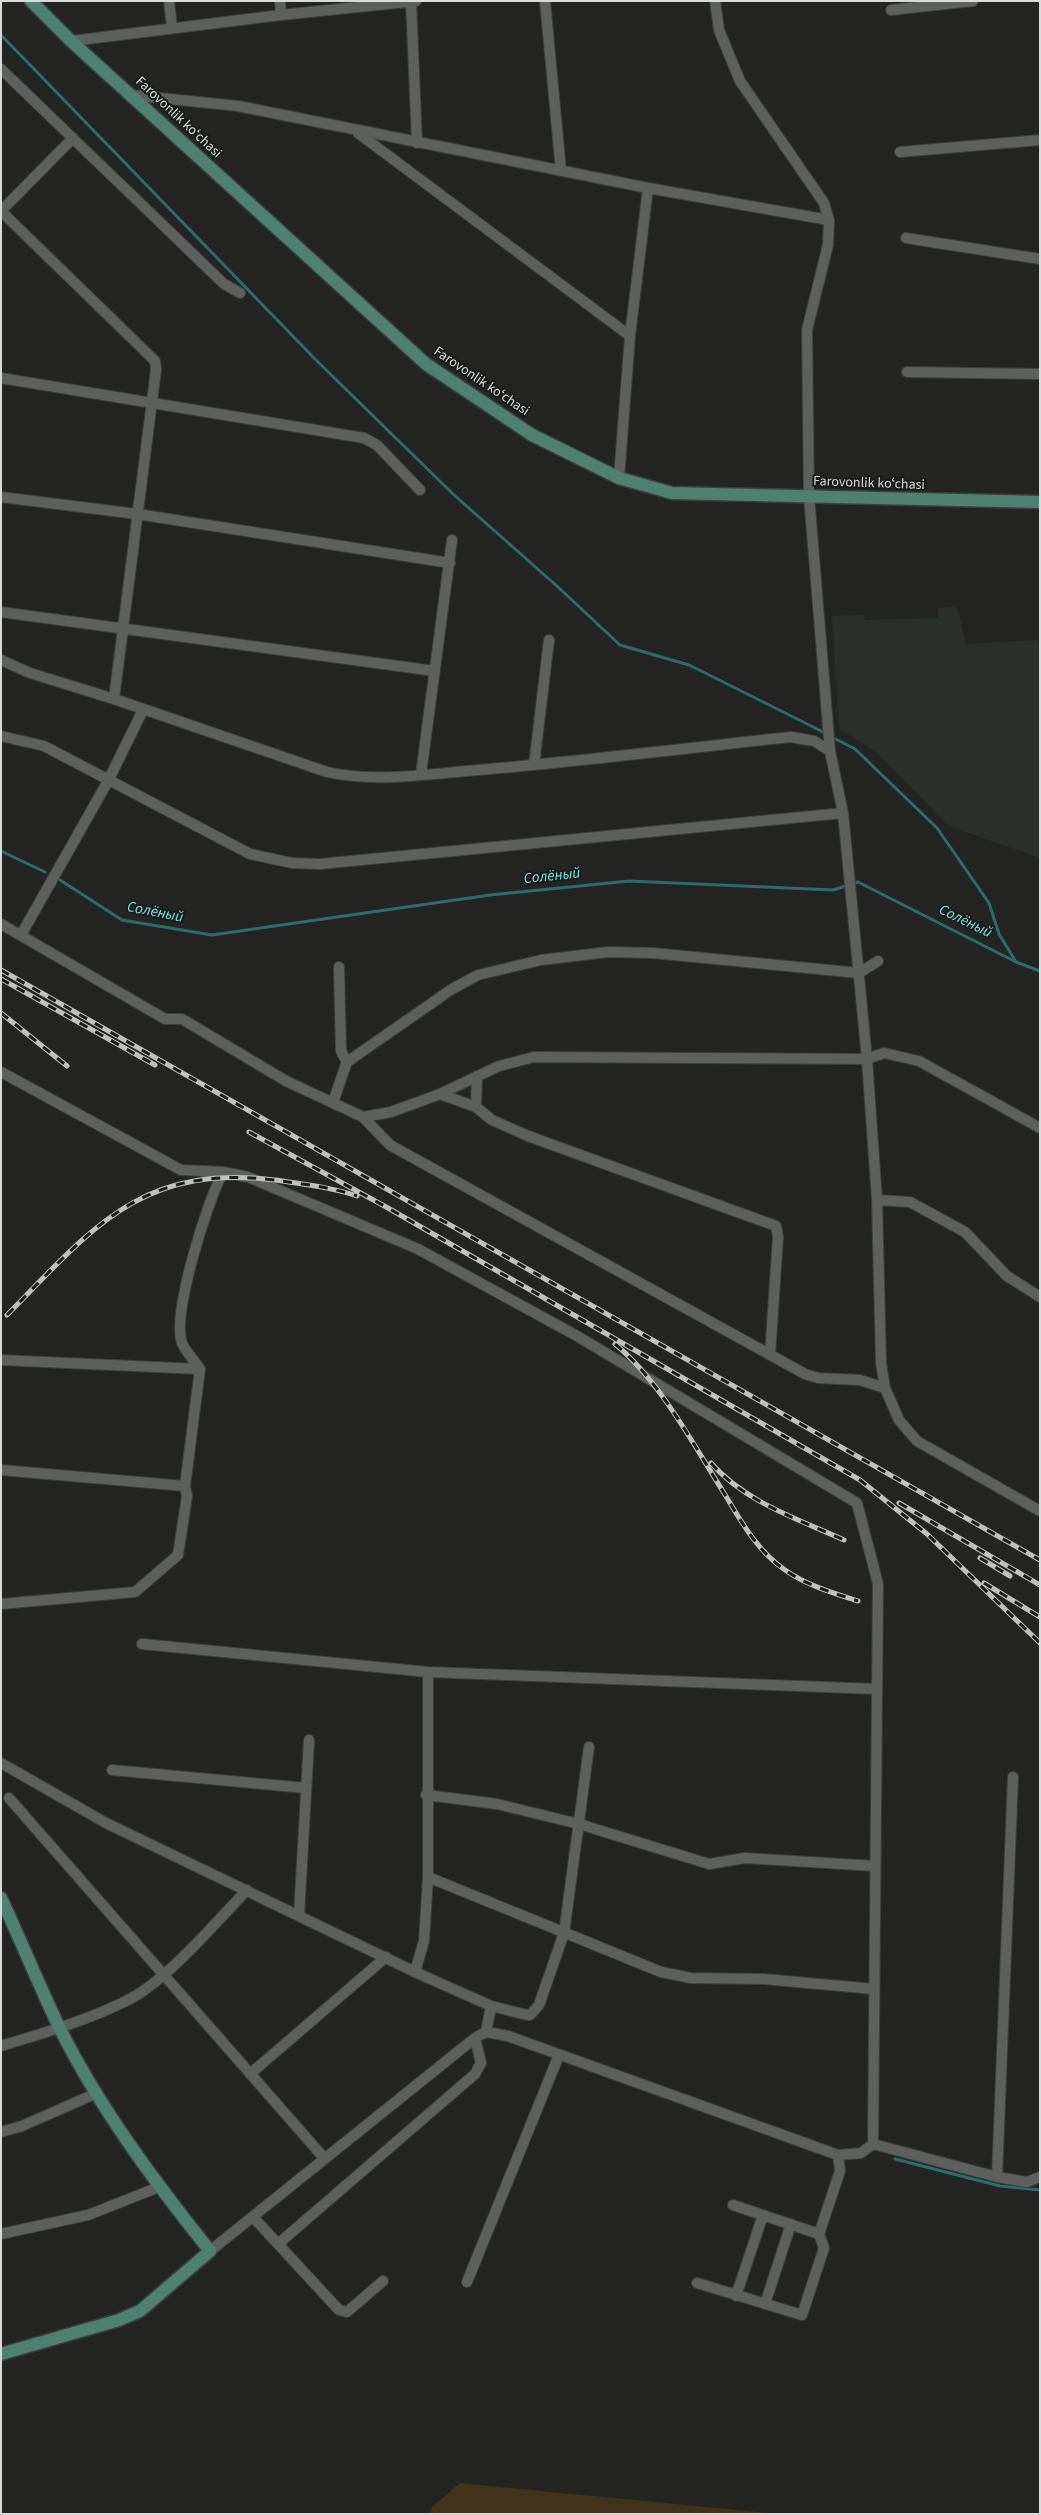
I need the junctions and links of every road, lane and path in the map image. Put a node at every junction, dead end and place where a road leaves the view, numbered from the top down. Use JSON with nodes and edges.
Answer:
{"nodes":[{"id":1,"x":31,"y":1,"type":"edge"},
{"id":2,"x":169,"y":1,"type":"edge"},
{"id":3,"x":280,"y":1,"type":"edge"},
{"id":4,"x":416,"y":1,"type":"edge"},
{"id":5,"x":545,"y":1,"type":"edge"},
{"id":6,"x":715,"y":1,"type":"edge"},
{"id":7,"x":973,"y":1,"type":"edge"},
{"id":8,"x":412,"y":2,"type":"edge"},
{"id":9,"x":386,"y":3,"type":"edge"},
{"id":10,"x":891,"y":10,"type":"dead end"},
{"id":11,"x":281,"y":15,"type":"junction"},
{"id":12,"x":172,"y":28,"type":"junction"},
{"id":13,"x":71,"y":42,"type":"junction"},
{"id":14,"x":1,"y":69,"type":"edge"},
{"id":15,"x":131,"y":95,"type":"junction"},
{"id":16,"x":355,"y":131,"type":"junction"},
{"id":17,"x":73,"y":138,"type":"junction"},
{"id":18,"x":1040,"y":140,"type":"edge"},
{"id":19,"x":417,"y":143,"type":"junction"},
{"id":20,"x":900,"y":152,"type":"dead end"},
{"id":21,"x":561,"y":171,"type":"junction"},
{"id":22,"x":648,"y":188,"type":"junction"},
{"id":23,"x":1,"y":211,"type":"edge"},
{"id":24,"x":829,"y":220,"type":"junction"},
{"id":25,"x":906,"y":238,"type":"dead end"},
{"id":26,"x":1040,"y":259,"type":"edge"},
{"id":27,"x":240,"y":293,"type":"dead end"},
{"id":28,"x":630,"y":336,"type":"junction"},
{"id":29,"x":907,"y":372,"type":"dead end"},
{"id":30,"x":1040,"y":374,"type":"edge"},
{"id":31,"x":1,"y":378,"type":"edge"},
{"id":32,"x":152,"y":402,"type":"junction"},
{"id":33,"x":619,"y":478,"type":"junction"},
{"id":34,"x":420,"y":490,"type":"dead end"},
{"id":35,"x":809,"y":496,"type":"junction"},
{"id":36,"x":1,"y":497,"type":"edge"},
{"id":37,"x":1040,"y":502,"type":"edge"},
{"id":38,"x":137,"y":514,"type":"junction"},
{"id":39,"x":452,"y":540,"type":"dead end"},
{"id":40,"x":450,"y":564,"type":"junction"},
{"id":41,"x":1,"y":612,"type":"edge"},
{"id":42,"x":123,"y":628,"type":"junction"},
{"id":43,"x":549,"y":640,"type":"dead end"},
{"id":44,"x":1,"y":660,"type":"edge"},
{"id":45,"x":435,"y":671,"type":"junction"},
{"id":46,"x":114,"y":699,"type":"junction"},
{"id":47,"x":143,"y":710,"type":"junction"},
{"id":48,"x":1,"y":736,"type":"edge"},
{"id":49,"x":829,"y":746,"type":"junction"},
{"id":50,"x":534,"y":765,"type":"junction"},
{"id":51,"x":422,"y":774,"type":"junction"},
{"id":52,"x":108,"y":781,"type":"junction"},
{"id":53,"x":843,"y":813,"type":"junction"},
{"id":54,"x":1,"y":924,"type":"edge"},
{"id":55,"x":21,"y":935,"type":"junction"},
{"id":56,"x":878,"y":961,"type":"dead end"},
{"id":57,"x":339,"y":967,"type":"dead end"},
{"id":58,"x":859,"y":973,"type":"junction"},
{"id":59,"x":867,"y":1059,"type":"junction"},
{"id":60,"x":348,"y":1062,"type":"junction"},
{"id":61,"x":1,"y":1072,"type":"edge"},
{"id":62,"x":477,"y":1076,"type":"junction"},
{"id":63,"x":440,"y":1094,"type":"junction"},
{"id":64,"x":333,"y":1102,"type":"junction"},
{"id":65,"x":476,"y":1107,"type":"junction"},
{"id":66,"x":363,"y":1117,"type":"junction"},
{"id":67,"x":1040,"y":1128,"type":"edge"},
{"id":68,"x":222,"y":1172,"type":"junction"},
{"id":69,"x":877,"y":1200,"type":"junction"},
{"id":70,"x":1040,"y":1297,"type":"edge"},
{"id":71,"x":770,"y":1356,"type":"junction"},
{"id":72,"x":1,"y":1360,"type":"edge"},
{"id":73,"x":200,"y":1369,"type":"junction"},
{"id":74,"x":885,"y":1388,"type":"junction"},
{"id":75,"x":1,"y":1470,"type":"edge"},
{"id":76,"x":185,"y":1486,"type":"junction"},
{"id":77,"x":1040,"y":1511,"type":"edge"},
{"id":78,"x":1,"y":1604,"type":"edge"},
{"id":79,"x":142,"y":1644,"type":"dead end"},
{"id":80,"x":428,"y":1672,"type":"junction"},
{"id":81,"x":877,"y":1689,"type":"junction"},
{"id":82,"x":309,"y":1740,"type":"dead end"},
{"id":83,"x":589,"y":1747,"type":"dead end"},
{"id":84,"x":1,"y":1763,"type":"edge"},
{"id":85,"x":112,"y":1770,"type":"dead end"},
{"id":86,"x":1014,"y":1777,"type":"dead end"},
{"id":87,"x":306,"y":1788,"type":"junction"},
{"id":88,"x":426,"y":1794,"type":"junction"},
{"id":89,"x":9,"y":1798,"type":"dead end"},
{"id":90,"x":579,"y":1824,"type":"junction"},
{"id":91,"x":875,"y":1866,"type":"junction"},
{"id":92,"x":428,"y":1877,"type":"junction"},
{"id":93,"x":247,"y":1890,"type":"junction"},
{"id":94,"x":1,"y":1898,"type":"edge"},
{"id":95,"x":299,"y":1916,"type":"junction"},
{"id":96,"x":564,"y":1933,"type":"junction"},
{"id":97,"x":386,"y":1957,"type":"junction"},
{"id":98,"x":415,"y":1972,"type":"junction"},
{"id":99,"x":163,"y":1975,"type":"junction"},
{"id":100,"x":874,"y":1989,"type":"junction"},
{"id":101,"x":491,"y":2006,"type":"junction"},
{"id":102,"x":60,"y":2028,"type":"junction"},
{"id":103,"x":486,"y":2032,"type":"junction"},
{"id":104,"x":475,"y":2038,"type":"junction"},
{"id":105,"x":1,"y":2046,"type":"edge"},
{"id":106,"x":560,"y":2055,"type":"junction"},
{"id":107,"x":250,"y":2074,"type":"junction"},
{"id":108,"x":97,"y":2093,"type":"junction"},
{"id":109,"x":1,"y":2132,"type":"edge"},
{"id":110,"x":873,"y":2144,"type":"junction"},
{"id":111,"x":838,"y":2155,"type":"junction"},
{"id":112,"x":324,"y":2159,"type":"junction"},
{"id":113,"x":997,"y":2177,"type":"junction"},
{"id":114,"x":1040,"y":2178,"type":"edge"},
{"id":115,"x":159,"y":2187,"type":"junction"},
{"id":116,"x":733,"y":2205,"type":"dead end"},
{"id":117,"x":763,"y":2215,"type":"junction"},
{"id":118,"x":253,"y":2217,"type":"junction"},
{"id":119,"x":791,"y":2224,"type":"junction"},
{"id":120,"x":1,"y":2234,"type":"edge"},
{"id":121,"x":819,"y":2234,"type":"junction"},
{"id":122,"x":278,"y":2244,"type":"junction"},
{"id":123,"x":210,"y":2251,"type":"junction"},
{"id":124,"x":383,"y":2281,"type":"dead end"},
{"id":125,"x":468,"y":2282,"type":"dead end"},
{"id":126,"x":697,"y":2284,"type":"dead end"},
{"id":127,"x":736,"y":2296,"type":"junction"},
{"id":128,"x":765,"y":2304,"type":"junction"},
{"id":129,"x":1,"y":2354,"type":"edge"}],
"edges":[{"from":1,"to":13,"type":"street","name":"Farovonlik koʻchasi"},
{"from":2,"to":12,"type":"street"},
{"from":3,"to":11,"type":"street"},
{"from":4,"to":8,"type":"street"},
{"from":5,"to":21,"type":"street"},
{"from":6,"to":24,"type":"street"},
{"from":7,"to":10,"type":"street"},
{"from":8,"to":9,"type":"street"},
{"from":8,"to":19,"type":"street"},
{"from":9,"to":11,"type":"street"},
{"from":11,"to":12,"type":"street"},
{"from":12,"to":13,"type":"street"},
{"from":13,"to":15,"type":"street","name":"Farovonlik koʻchasi"},
{"from":14,"to":17,"type":"street"},
{"from":15,"to":16,"type":"street"},
{"from":15,"to":33,"type":"street","name":"Farovonlik koʻchasi"},
{"from":16,"to":19,"type":"street"},
{"from":16,"to":28,"type":"street"},
{"from":17,"to":23,"type":"street"},
{"from":17,"to":27,"type":"street"},
{"from":18,"to":20,"type":"street"},
{"from":19,"to":21,"type":"street"},
{"from":21,"to":22,"type":"street"},
{"from":22,"to":24,"type":"street"},
{"from":22,"to":28,"type":"street"},
{"from":23,"to":32,"type":"street"},
{"from":24,"to":35,"type":"street"},
{"from":25,"to":26,"type":"street"},
{"from":28,"to":33,"type":"street"},
{"from":29,"to":30,"type":"street"},
{"from":31,"to":32,"type":"street"},
{"from":32,"to":34,"type":"street"},
{"from":32,"to":38,"type":"street"},
{"from":33,"to":35,"type":"street","name":"Farovonlik koʻchasi"},
{"from":35,"to":37,"type":"street","name":"Farovonlik koʻchasi"},
{"from":35,"to":49,"type":"street"},
{"from":36,"to":38,"type":"street"},
{"from":38,"to":40,"type":"street"},
{"from":38,"to":42,"type":"street"},
{"from":39,"to":40,"type":"street"},
{"from":40,"to":45,"type":"street"},
{"from":41,"to":42,"type":"street"},
{"from":42,"to":45,"type":"street"},
{"from":42,"to":46,"type":"street"},
{"from":43,"to":50,"type":"street"},
{"from":44,"to":46,"type":"street"},
{"from":45,"to":51,"type":"street"},
{"from":46,"to":47,"type":"street"},
{"from":47,"to":51,"type":"street"},
{"from":47,"to":52,"type":"street"},
{"from":48,"to":52,"type":"street"},
{"from":49,"to":50,"type":"street"},
{"from":49,"to":53,"type":"street"},
{"from":50,"to":51,"type":"street"},
{"from":52,"to":53,"type":"street"},
{"from":52,"to":55,"type":"street"},
{"from":53,"to":58,"type":"street"},
{"from":54,"to":55,"type":"street"},
{"from":55,"to":64,"type":"street"},
{"from":56,"to":58,"type":"street"},
{"from":57,"to":60,"type":"street"},
{"from":58,"to":59,"type":"street"},
{"from":58,"to":60,"type":"street"},
{"from":59,"to":62,"type":"street"},
{"from":59,"to":67,"type":"street"},
{"from":59,"to":69,"type":"street"},
{"from":60,"to":64,"type":"street"},
{"from":61,"to":68,"type":"street"},
{"from":62,"to":63,"type":"street"},
{"from":62,"to":65,"type":"street"},
{"from":63,"to":65,"type":"street"},
{"from":63,"to":66,"type":"street"},
{"from":64,"to":66,"type":"street"},
{"from":65,"to":71,"type":"street"},
{"from":66,"to":71,"type":"street"},
{"from":68,"to":73,"type":"street"},
{"from":68,"to":81,"type":"street"},
{"from":69,"to":70,"type":"street"},
{"from":69,"to":74,"type":"street"},
{"from":71,"to":74,"type":"street"},
{"from":72,"to":73,"type":"street"},
{"from":73,"to":76,"type":"street"},
{"from":74,"to":77,"type":"street"},
{"from":75,"to":76,"type":"street"},
{"from":76,"to":78,"type":"street"},
{"from":79,"to":80,"type":"street"},
{"from":80,"to":81,"type":"street"},
{"from":80,"to":88,"type":"street"},
{"from":81,"to":91,"type":"street"},
{"from":82,"to":87,"type":"street"},
{"from":83,"to":90,"type":"street"},
{"from":84,"to":93,"type":"street"},
{"from":85,"to":87,"type":"street"},
{"from":86,"to":113,"type":"street"},
{"from":87,"to":95,"type":"street"},
{"from":88,"to":90,"type":"street"},
{"from":88,"to":92,"type":"street"},
{"from":89,"to":99,"type":"street"},
{"from":90,"to":91,"type":"street"},
{"from":90,"to":96,"type":"street"},
{"from":91,"to":100,"type":"street"},
{"from":92,"to":96,"type":"street"},
{"from":92,"to":98,"type":"street"},
{"from":93,"to":95,"type":"street"},
{"from":93,"to":99,"type":"street"},
{"from":94,"to":102,"type":"street"},
{"from":95,"to":97,"type":"street"},
{"from":96,"to":100,"type":"street"},
{"from":96,"to":101,"type":"street"},
{"from":97,"to":98,"type":"street"},
{"from":97,"to":107,"type":"street"},
{"from":98,"to":101,"type":"street"},
{"from":99,"to":102,"type":"street"},
{"from":99,"to":107,"type":"street"},
{"from":100,"to":110,"type":"street"},
{"from":101,"to":103,"type":"street"},
{"from":102,"to":105,"type":"street"},
{"from":102,"to":108,"type":"street"},
{"from":103,"to":104,"type":"street"},
{"from":103,"to":106,"type":"street"},
{"from":104,"to":112,"type":"street"},
{"from":104,"to":122,"type":"street"},
{"from":106,"to":111,"type":"street"},
{"from":106,"to":125,"type":"street"},
{"from":107,"to":112,"type":"street"},
{"from":108,"to":109,"type":"street"},
{"from":108,"to":115,"type":"street"},
{"from":110,"to":111,"type":"street"},
{"from":110,"to":113,"type":"street"},
{"from":111,"to":121,"type":"street"},
{"from":112,"to":118,"type":"street"},
{"from":113,"to":114,"type":"street"},
{"from":115,"to":120,"type":"street"},
{"from":115,"to":123,"type":"street"},
{"from":116,"to":117,"type":"street"},
{"from":117,"to":119,"type":"street"},
{"from":117,"to":127,"type":"street"},
{"from":118,"to":122,"type":"street"},
{"from":118,"to":123,"type":"street"},
{"from":119,"to":121,"type":"street"},
{"from":119,"to":128,"type":"street"},
{"from":121,"to":128,"type":"street"},
{"from":122,"to":124,"type":"street"},
{"from":123,"to":129,"type":"street"},
{"from":126,"to":127,"type":"street"},
{"from":127,"to":128,"type":"street"}]}
